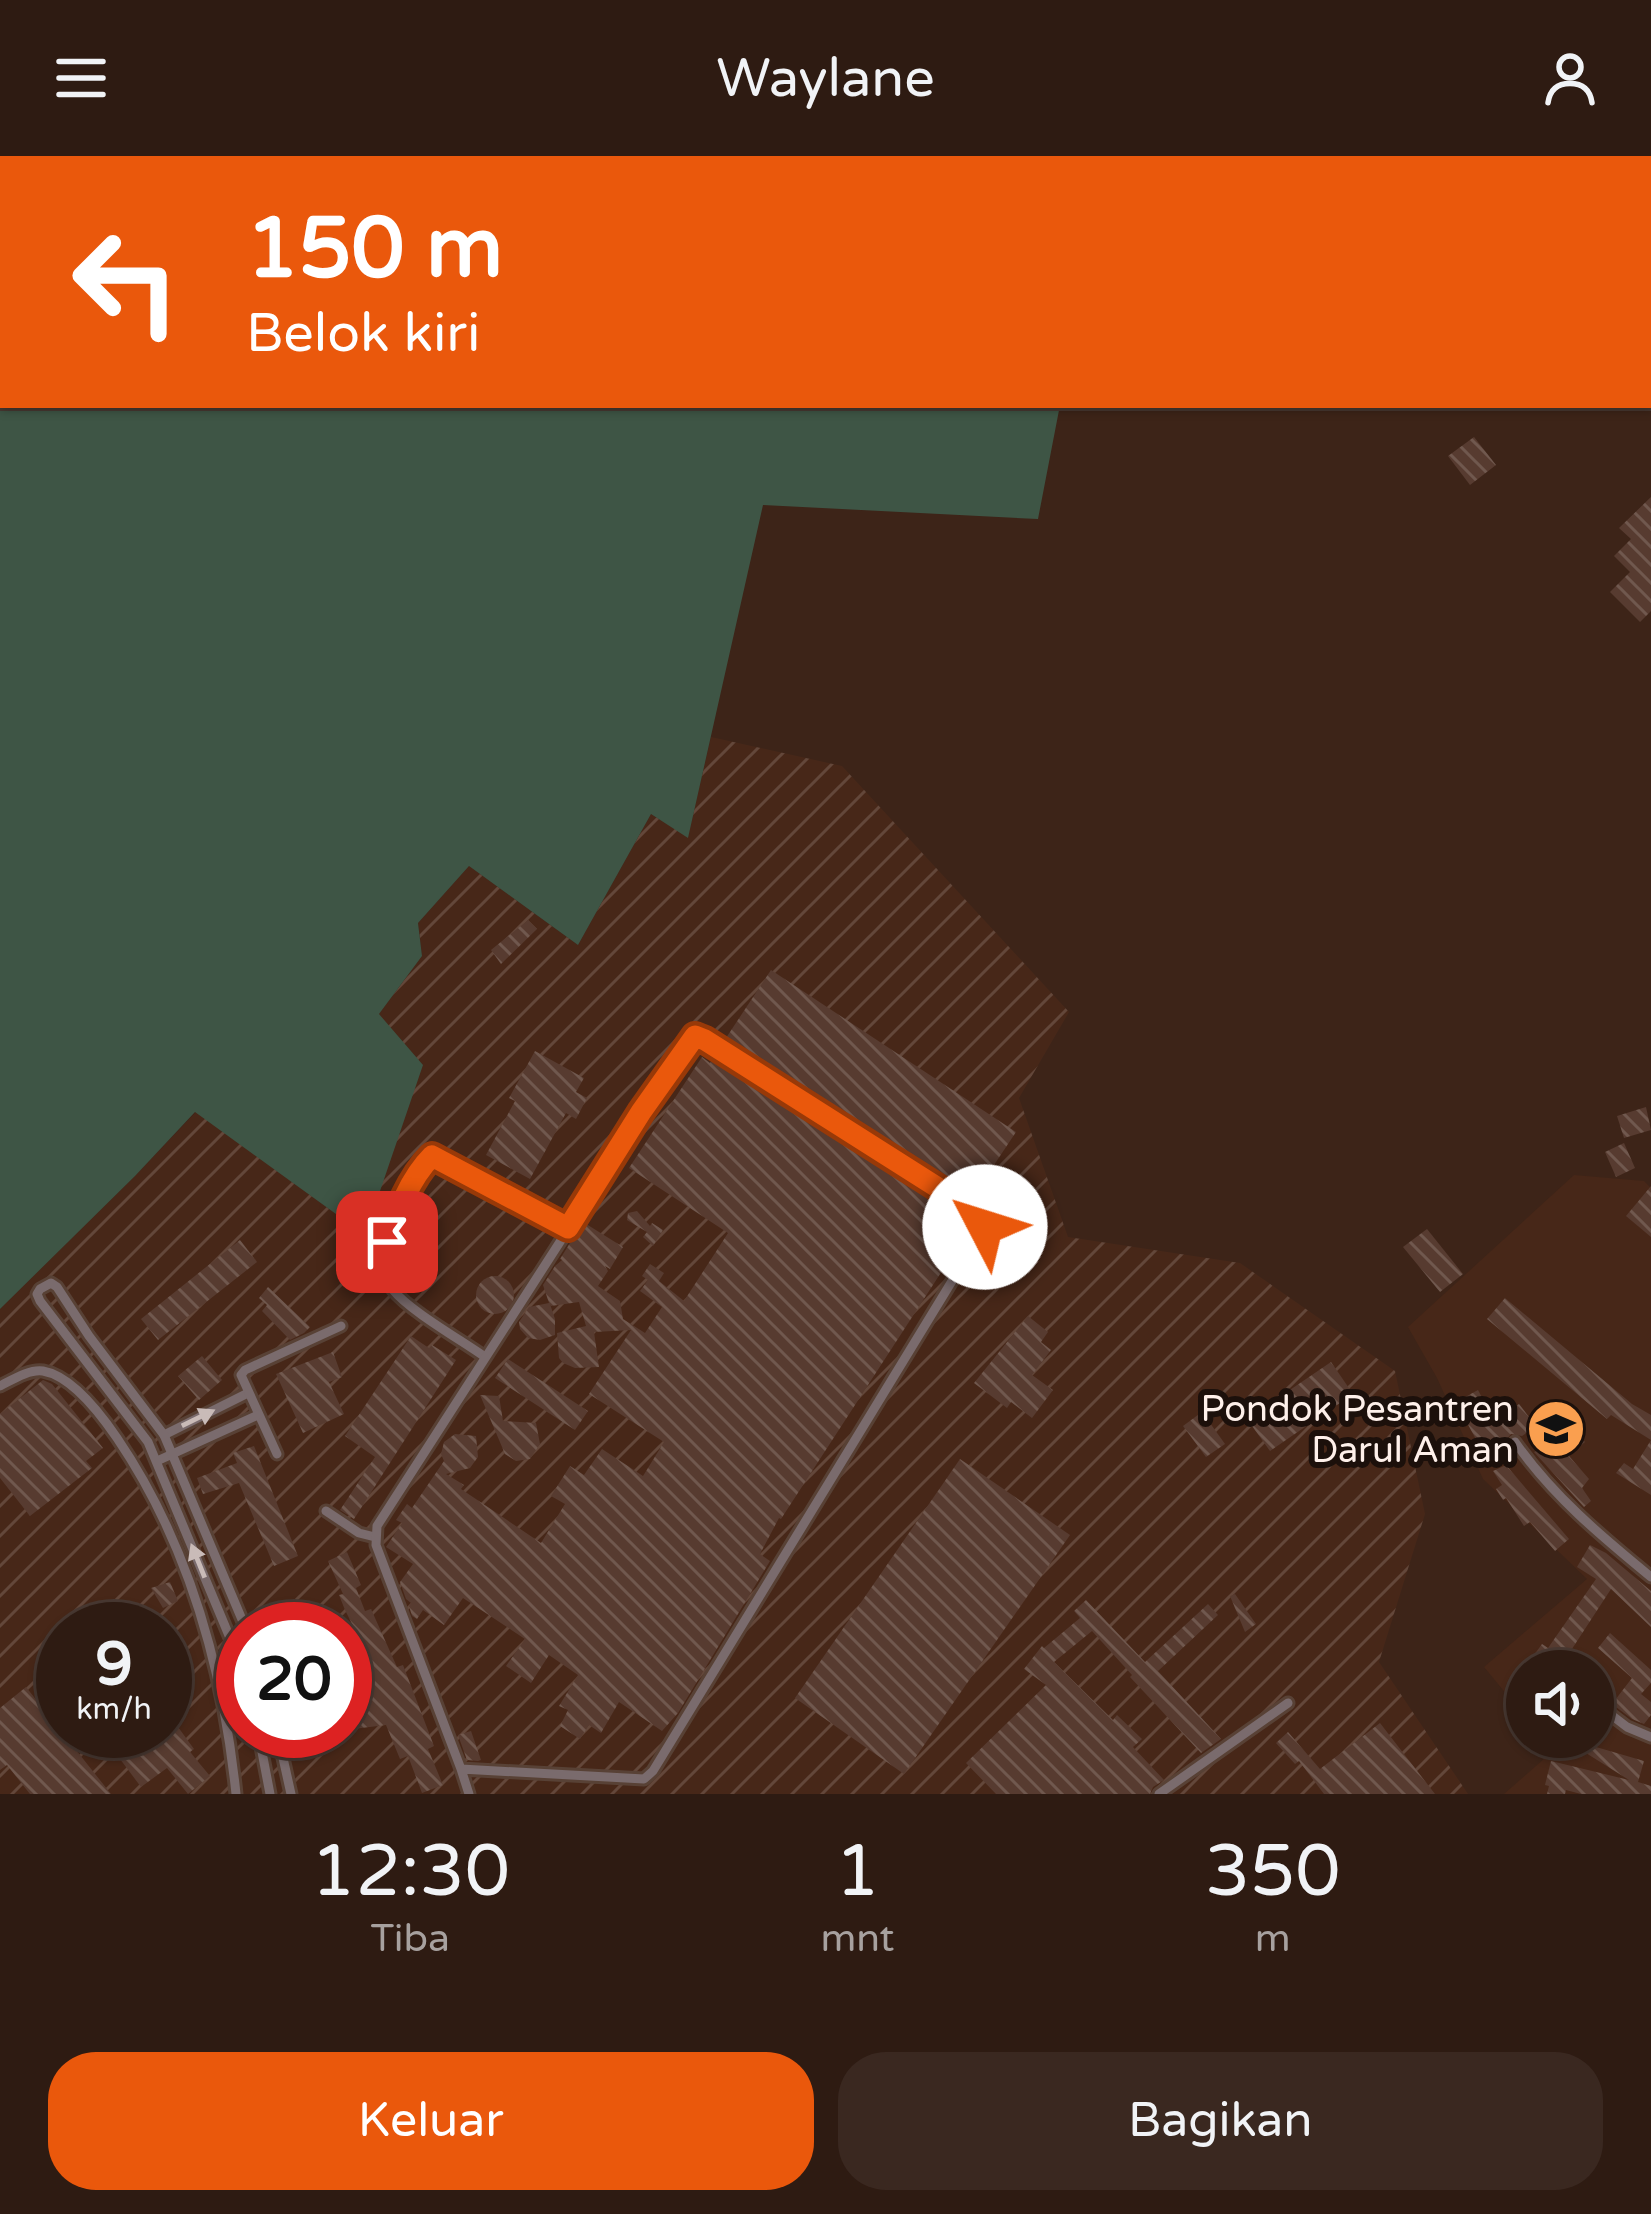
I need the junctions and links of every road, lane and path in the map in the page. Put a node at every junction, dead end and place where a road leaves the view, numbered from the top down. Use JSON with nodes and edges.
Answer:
{"nodes":[{"id":1,"x":568,"y":1228,"type":"junction"},
{"id":2,"x":341,"y":1326,"type":"dead end"},
{"id":3,"x":485,"y":1358,"type":"junction"},
{"id":4,"x":0,"y":1386,"type":"edge"},
{"id":5,"x":248,"y":1393,"type":"junction"},
{"id":6,"x":259,"y":1415,"type":"junction"},
{"id":7,"x":164,"y":1435,"type":"junction"},
{"id":8,"x":148,"y":1442,"type":"junction"},
{"id":9,"x":1515,"y":1442,"type":"dead end"},
{"id":10,"x":173,"y":1453,"type":"junction"},
{"id":11,"x":277,"y":1454,"type":"dead end"},
{"id":12,"x":157,"y":1461,"type":"junction"},
{"id":13,"x":326,"y":1511,"type":"dead end"},
{"id":14,"x":375,"y":1537,"type":"junction"},
{"id":15,"x":1651,"y":1577,"type":"edge"},
{"id":16,"x":235,"y":1602,"type":"edge"},
{"id":17,"x":216,"y":1604,"type":"edge"},
{"id":18,"x":1288,"y":1703,"type":"dead end"},
{"id":19,"x":1614,"y":1717,"type":"edge"},
{"id":20,"x":1651,"y":1737,"type":"edge"},
{"id":21,"x":263,"y":1758,"type":"edge"},
{"id":22,"x":283,"y":1758,"type":"edge"},
{"id":23,"x":461,"y":1769,"type":"junction"},
{"id":24,"x":236,"y":1794,"type":"edge"},
{"id":25,"x":270,"y":1794,"type":"edge"},
{"id":26,"x":291,"y":1794,"type":"edge"},
{"id":27,"x":469,"y":1794,"type":"edge"},
{"id":28,"x":1160,"y":1794,"type":"edge"}],
"edges":[{"from":1,"to":3,"type":"lane"},
{"from":1,"to":3,"type":"lane"},
{"from":1,"to":23,"type":"lane"},
{"from":2,"to":5,"type":"lane"},
{"from":3,"to":14,"type":"lane"},
{"from":4,"to":24,"type":"lane"},
{"from":5,"to":6,"type":"lane"},
{"from":7,"to":5,"type":"lane","one_way":true},
{"from":6,"to":10,"type":"lane"},
{"from":6,"to":11,"type":"lane"},
{"from":7,"to":8,"type":"lane"},
{"from":7,"to":8,"type":"lane"},
{"from":7,"to":10,"type":"lane"},
{"from":8,"to":12,"type":"lane"},
{"from":9,"to":15,"type":"lane"},
{"from":10,"to":12,"type":"lane"},
{"from":10,"to":16,"type":"lane"},
{"from":17,"to":12,"type":"lane","one_way":true},
{"from":13,"to":14,"type":"lane"},
{"from":14,"to":23,"type":"lane"},
{"from":18,"to":28,"type":"lane"},
{"from":19,"to":20,"type":"lane"},
{"from":21,"to":25,"type":"lane"},
{"from":22,"to":26,"type":"lane"},
{"from":23,"to":27,"type":"lane"}]}
